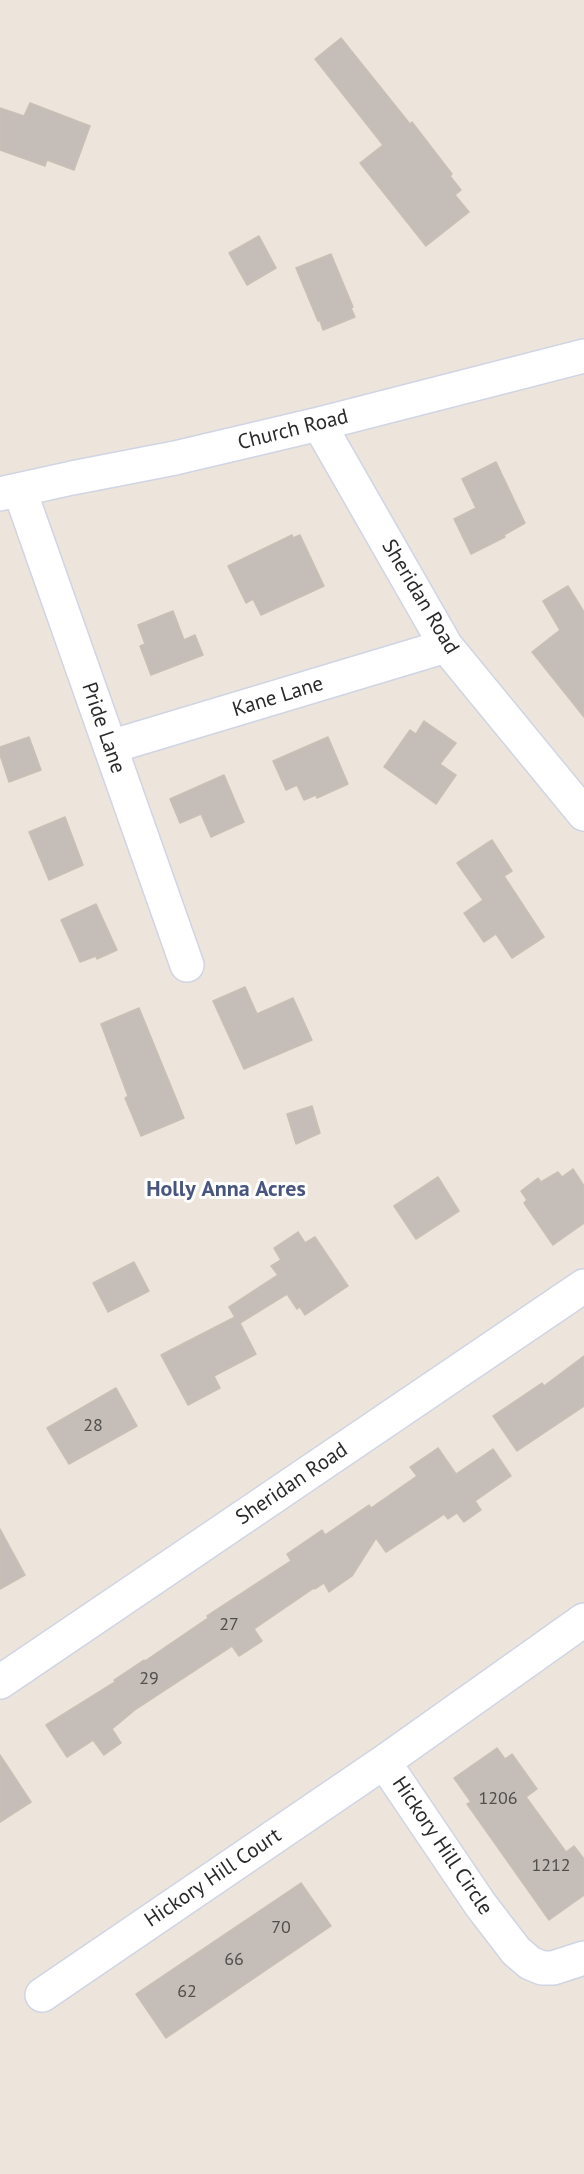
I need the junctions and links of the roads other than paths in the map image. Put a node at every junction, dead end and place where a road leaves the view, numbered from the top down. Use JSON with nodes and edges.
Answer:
{"nodes":[{"id":1,"x":584,"y":356,"type":"edge"},
{"id":2,"x":319,"y":424,"type":"junction"},
{"id":3,"x":10,"y":492,"type":"edge"},
{"id":4,"x":446,"y":646,"type":"junction"},
{"id":5,"x":110,"y":747,"type":"junction"},
{"id":6,"x":584,"y":814,"type":"edge"},
{"id":7,"x":187,"y":965,"type":"dead end"},
{"id":8,"x":584,"y":1286,"type":"edge"},
{"id":9,"x":584,"y":1620,"type":"edge"},
{"id":10,"x":0,"y":1682,"type":"edge"},
{"id":11,"x":384,"y":1762,"type":"junction"},
{"id":12,"x":584,"y":1958,"type":"edge"},
{"id":13,"x":42,"y":1995,"type":"dead end"}],
"edges":[{"from":1,"to":2,"type":"street","name":"Church Road"},
{"from":2,"to":3,"type":"street","name":"Church Road"},
{"from":2,"to":4,"type":"street","name":"Sheridan Road"},
{"from":3,"to":5,"type":"street","name":"Pride Lane"},
{"from":4,"to":5,"type":"street","name":"Kane Lane"},
{"from":4,"to":6,"type":"street","name":"Sheridan Road"},
{"from":5,"to":7,"type":"street","name":"Pride Lane"},
{"from":8,"to":10,"type":"street","name":"Sheridan Road"},
{"from":9,"to":11,"type":"street","name":"Hickory Hill Circle"},
{"from":11,"to":12,"type":"street","name":"Hickory Hill Circle"},
{"from":11,"to":13,"type":"street","name":"Hickory Hill Court"}]}
